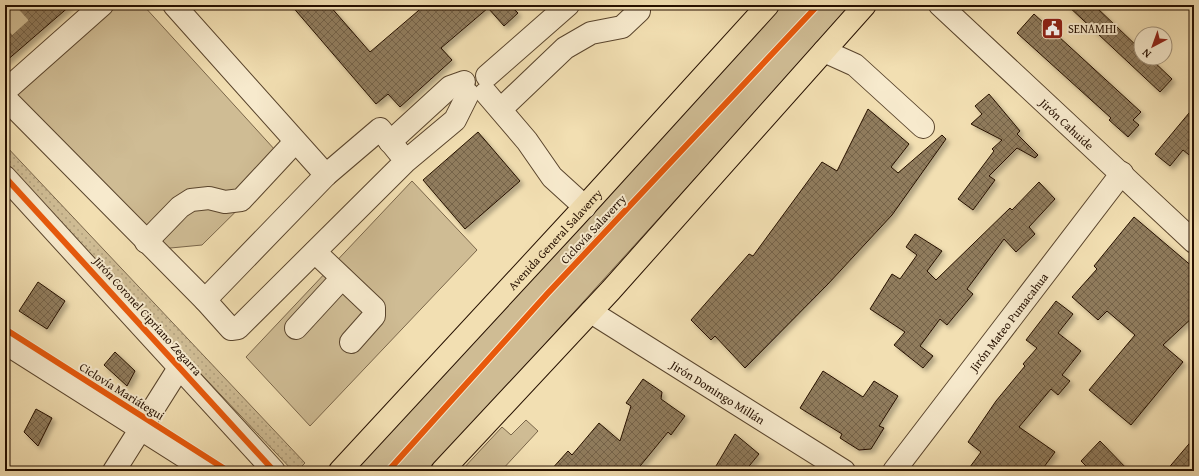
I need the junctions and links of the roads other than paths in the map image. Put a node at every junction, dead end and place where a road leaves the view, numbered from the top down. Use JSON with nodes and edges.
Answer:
{"nodes":[{"id":1,"x":102,"y":5,"type":"edge"},
{"id":2,"x":174,"y":5,"type":"edge"},
{"id":3,"x":568,"y":5,"type":"edge"},
{"id":4,"x":639,"y":5,"type":"edge"},
{"id":5,"x":768,"y":5,"type":"edge"},
{"id":6,"x":865,"y":5,"type":"edge"},
{"id":7,"x":940,"y":5,"type":"edge"},
{"id":8,"x":824,"y":51,"type":"junction"},
{"id":9,"x":476,"y":86,"type":"junction"},
{"id":10,"x":5,"y":93,"type":"edge"},
{"id":11,"x":501,"y":109,"type":"junction"},
{"id":12,"x":923,"y":128,"type":"dead end"},
{"id":13,"x":296,"y":142,"type":"junction"},
{"id":14,"x":390,"y":142,"type":"junction"},
{"id":15,"x":406,"y":161,"type":"junction"},
{"id":16,"x":1122,"y":173,"type":"junction"},
{"id":17,"x":326,"y":175,"type":"junction"},
{"id":18,"x":5,"y":177,"type":"edge"},
{"id":19,"x":585,"y":207,"type":"junction"},
{"id":20,"x":146,"y":242,"type":"junction"},
{"id":21,"x":1194,"y":242,"type":"edge"},
{"id":22,"x":315,"y":252,"type":"junction"},
{"id":23,"x":342,"y":278,"type":"junction"},
{"id":24,"x":205,"y":300,"type":"junction"},
{"id":25,"x":591,"y":312,"type":"junction"},
{"id":26,"x":296,"y":328,"type":"dead end"},
{"id":27,"x":351,"y":342,"type":"dead end"},
{"id":28,"x":5,"y":343,"type":"edge"},
{"id":29,"x":180,"y":368,"type":"junction"},
{"id":30,"x":141,"y":429,"type":"junction"},
{"id":31,"x":114,"y":471,"type":"edge"},
{"id":32,"x":206,"y":471,"type":"edge"},
{"id":33,"x":274,"y":471,"type":"edge"},
{"id":34,"x":340,"y":471,"type":"edge"},
{"id":35,"x":442,"y":471,"type":"edge"},
{"id":36,"x":844,"y":471,"type":"edge"},
{"id":37,"x":894,"y":471,"type":"edge"}],
"edges":[{"from":1,"to":10,"type":"street"},
{"from":2,"to":13,"type":"street"},
{"from":3,"to":9,"type":"street"},
{"from":4,"to":11,"type":"street"},
{"from":5,"to":19,"type":"main road","name":"Avenida General Salaverry"},
{"from":6,"to":8,"type":"main road"},
{"from":7,"to":16,"type":"street","name":"Jirón Cahuide"},
{"from":8,"to":12,"type":"street"},
{"from":8,"to":25,"type":"main road"},
{"from":9,"to":11,"type":"street"},
{"from":9,"to":14,"type":"street"},
{"from":9,"to":15,"type":"street"},
{"from":10,"to":20,"type":"street"},
{"from":11,"to":19,"type":"street"},
{"from":13,"to":17,"type":"street"},
{"from":13,"to":20,"type":"street"},
{"from":14,"to":15,"type":"street"},
{"from":14,"to":17,"type":"street"},
{"from":15,"to":22,"type":"street"},
{"from":16,"to":21,"type":"street","name":"Jirón Cahuide"},
{"from":16,"to":37,"type":"street","name":"Jirón Mateo Pumacahua"},
{"from":17,"to":24,"type":"street"},
{"from":18,"to":29,"type":"street","name":"Jirón Coronel Cipriano Zegarra"},
{"from":19,"to":34,"type":"main road","name":"Avenida General Salaverry"},
{"from":20,"to":24,"type":"street"},
{"from":22,"to":23,"type":"street"},
{"from":22,"to":24,"type":"street"},
{"from":23,"to":26,"type":"street"},
{"from":23,"to":27,"type":"street"},
{"from":25,"to":35,"type":"main road"},
{"from":25,"to":36,"type":"street","name":"Jirón Domingo Millán"},
{"from":28,"to":30,"type":"street"},
{"from":29,"to":30,"type":"street"},
{"from":29,"to":33,"type":"street","name":"Jirón Coronel Cipriano Zegarra"},
{"from":30,"to":31,"type":"street"},
{"from":30,"to":32,"type":"street"}]}
